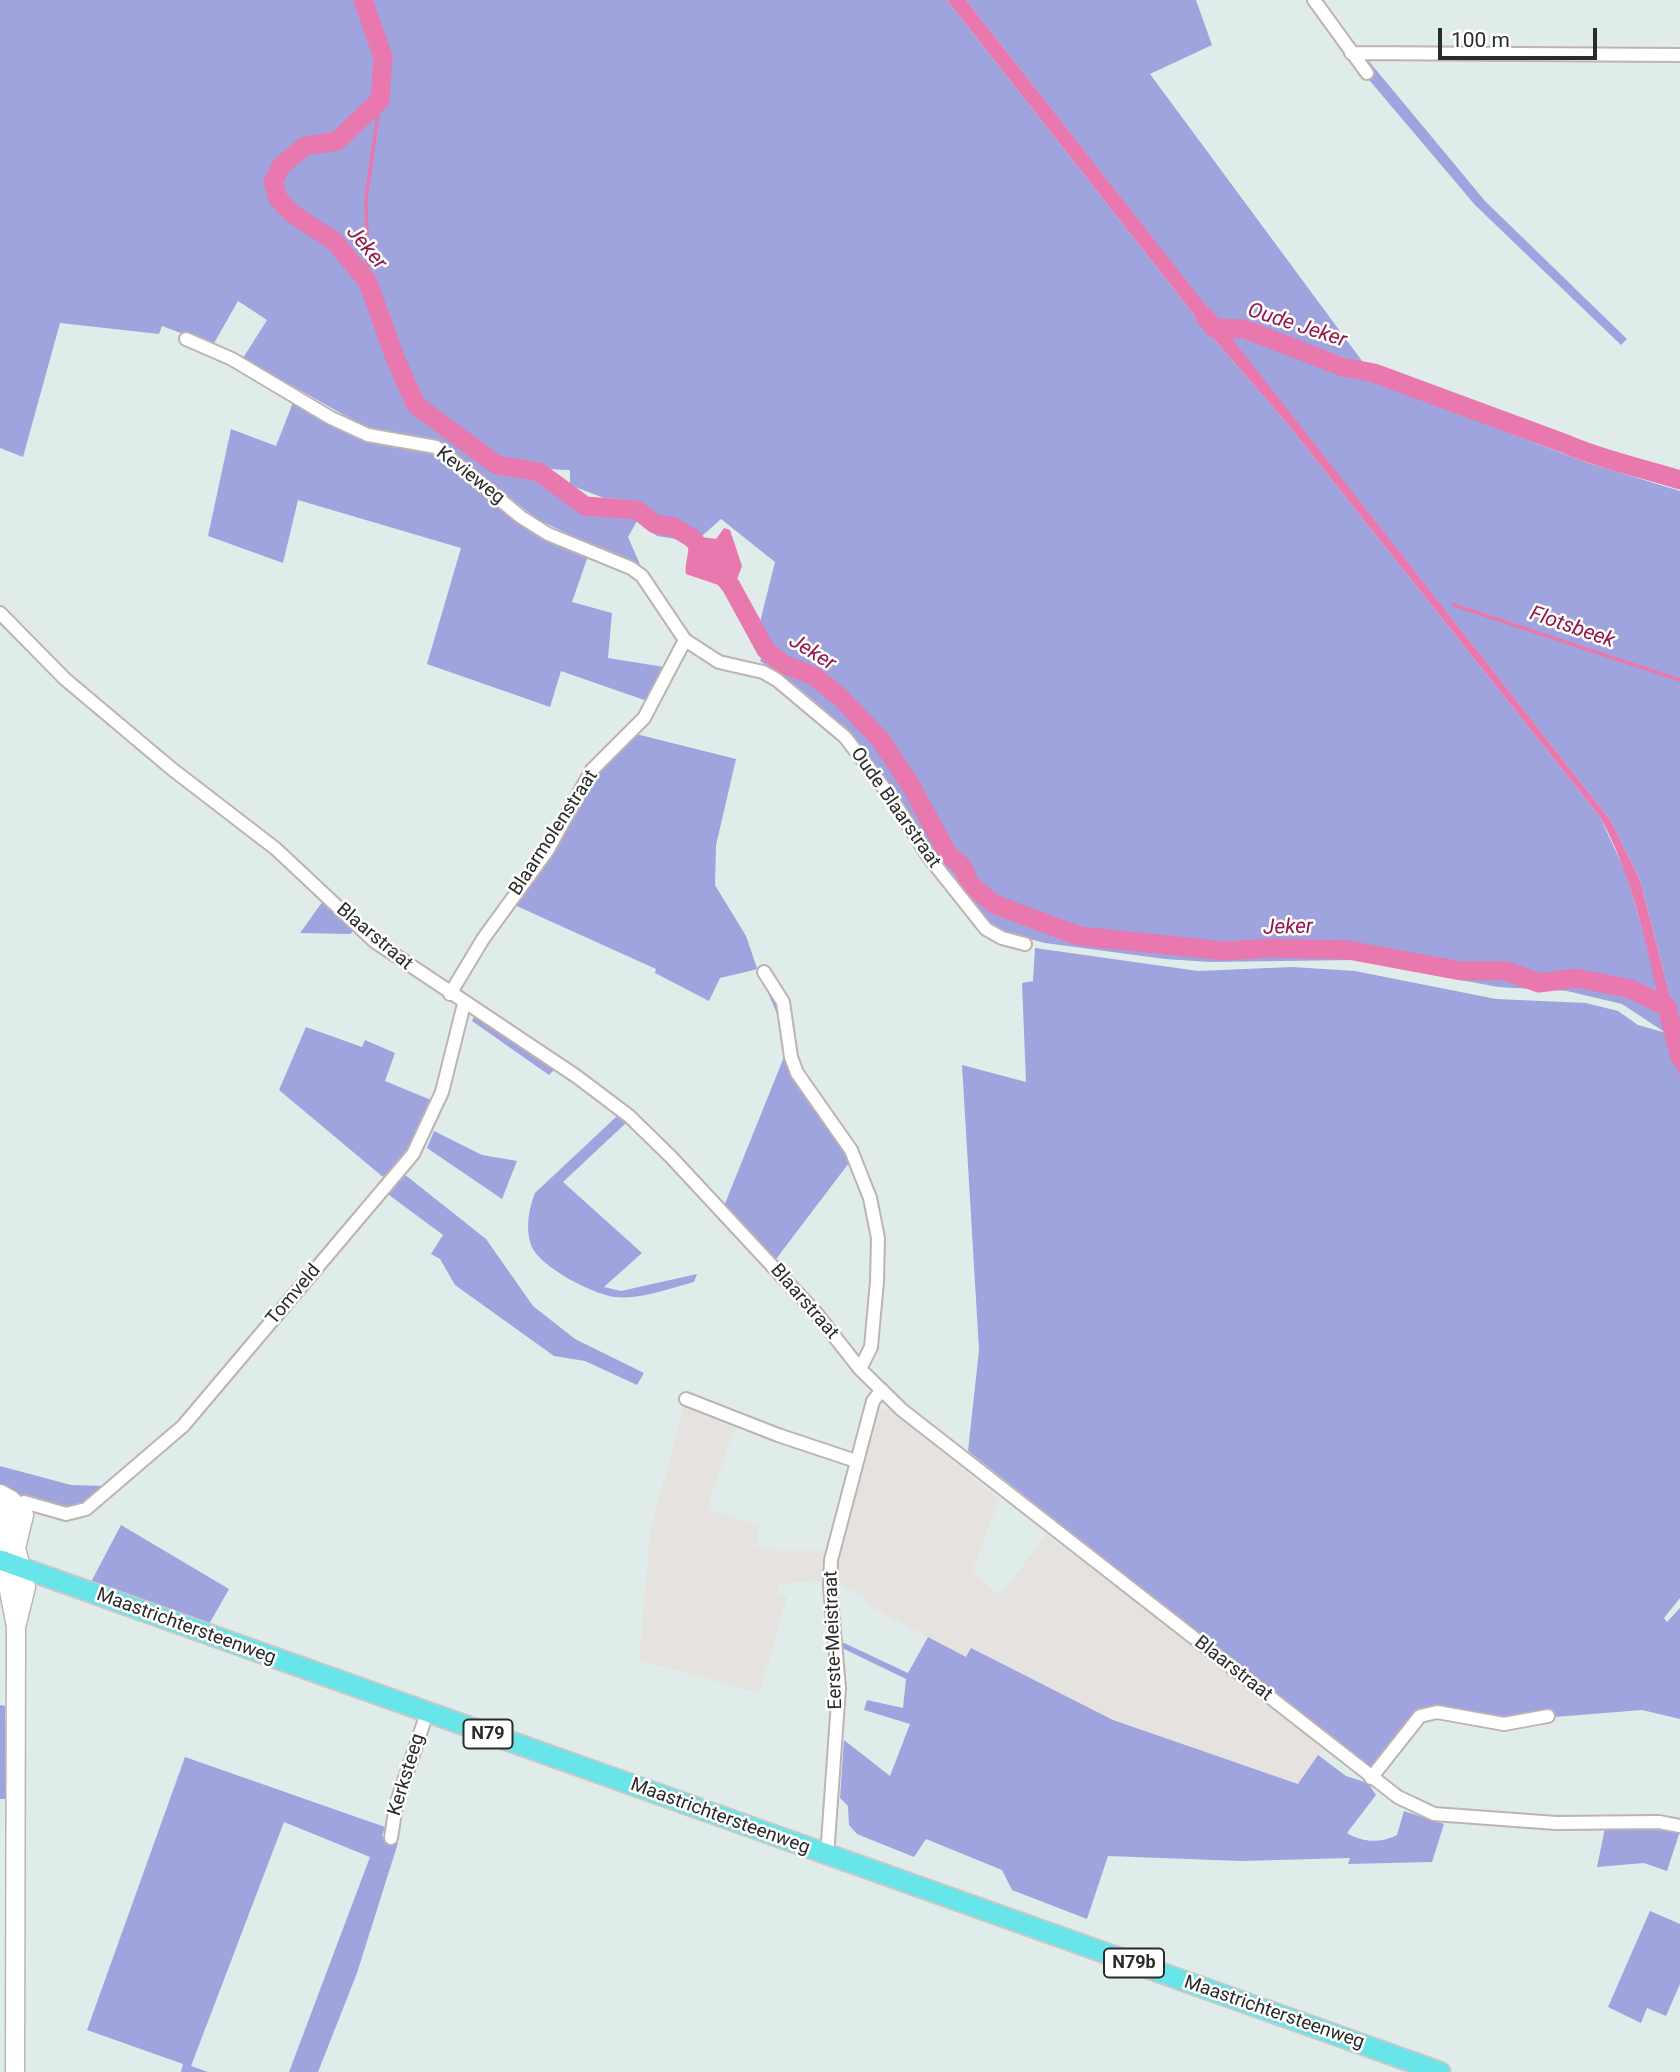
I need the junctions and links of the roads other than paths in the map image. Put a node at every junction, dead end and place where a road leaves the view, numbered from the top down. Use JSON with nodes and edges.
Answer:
{"nodes":[{"id":1,"x":1314,"y":0,"type":"edge"},
{"id":2,"x":1351,"y":53,"type":"junction"},
{"id":3,"x":1680,"y":55,"type":"edge"},
{"id":4,"x":1367,"y":73,"type":"dead end"},
{"id":5,"x":186,"y":339,"type":"dead end"},
{"id":6,"x":0,"y":614,"type":"edge"},
{"id":7,"x":685,"y":640,"type":"junction"},
{"id":8,"x":1025,"y":944,"type":"dead end"},
{"id":9,"x":764,"y":972,"type":"dead end"},
{"id":10,"x":450,"y":994,"type":"junction"},
{"id":11,"x":464,"y":1004,"type":"junction"},
{"id":12,"x":860,"y":1369,"type":"junction"},
{"id":13,"x":882,"y":1390,"type":"junction"},
{"id":14,"x":686,"y":1399,"type":"dead end"},
{"id":15,"x":856,"y":1461,"type":"junction"},
{"id":16,"x":10,"y":1506,"type":"edge"},
{"id":17,"x":0,"y":1546,"type":"edge"},
{"id":18,"x":0,"y":1562,"type":"edge"},
{"id":19,"x":20,"y":1567,"type":"junction"},
{"id":20,"x":16,"y":1627,"type":"junction"},
{"id":21,"x":427,"y":1713,"type":"junction"},
{"id":22,"x":1548,"y":1716,"type":"dead end"},
{"id":23,"x":1371,"y":1778,"type":"junction"},
{"id":24,"x":1680,"y":1826,"type":"edge"},
{"id":25,"x":391,"y":1838,"type":"dead end"},
{"id":26,"x":827,"y":1856,"type":"junction"},
{"id":27,"x":15,"y":2072,"type":"edge"},
{"id":28,"x":1440,"y":2072,"type":"edge"}],
"edges":[{"from":1,"to":2,"type":"street"},
{"from":2,"to":3,"type":"street"},
{"from":2,"to":4,"type":"street"},
{"from":5,"to":7,"type":"street","name":"Kevieweg"},
{"from":6,"to":10,"type":"street","name":"Blaarstraat"},
{"from":7,"to":8,"type":"street","name":"Oude Blaarstraat"},
{"from":7,"to":10,"type":"street","name":"Blaarmolenstraat"},
{"from":9,"to":12,"type":"street"},
{"from":10,"to":11,"type":"street","name":"Blaarstraat"},
{"from":11,"to":12,"type":"street","name":"Blaarstraat"},
{"from":11,"to":16,"type":"street","name":"Tomveld"},
{"from":12,"to":13,"type":"street","name":"Blaarstraat"},
{"from":13,"to":15,"type":"street","name":"Eerste-Meistraat"},
{"from":13,"to":23,"type":"street","name":"Blaarstraat"},
{"from":14,"to":15,"type":"street"},
{"from":15,"to":26,"type":"street","name":"Eerste-Meistraat"},
{"from":16,"to":17,"type":"street"},
{"from":16,"to":19,"type":"street"},
{"from":18,"to":19,"type":"main road","name":"Maastrichtersteenweg","number":"N79"},
{"from":18,"to":20,"type":"street"},
{"from":19,"to":20,"type":"street"},
{"from":19,"to":21,"type":"main road","name":"Maastrichtersteenweg","number":"N79"},
{"from":20,"to":27,"type":"street"},
{"from":21,"to":25,"type":"street","name":"Kerksteeg"},
{"from":21,"to":26,"type":"main road","name":"Maastrichtersteenweg","number":"N79"},
{"from":22,"to":23,"type":"street"},
{"from":23,"to":24,"type":"street","name":"Blaarstraat"},
{"from":26,"to":28,"type":"main road","name":"Maastrichtersteenweg","number":"N79b"}]}
